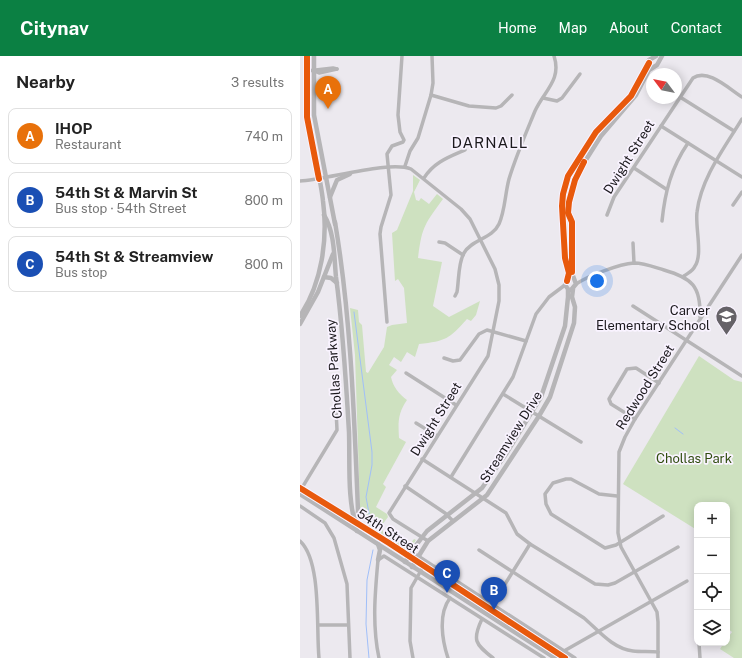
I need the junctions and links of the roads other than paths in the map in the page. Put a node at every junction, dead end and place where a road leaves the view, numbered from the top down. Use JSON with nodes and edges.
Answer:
{"nodes":[{"id":1,"x":307,"y":56,"type":"edge"},
{"id":2,"x":314,"y":56,"type":"edge"},
{"id":3,"x":402,"y":56,"type":"edge"},
{"id":4,"x":432,"y":56,"type":"edge"},
{"id":5,"x":554,"y":56,"type":"edge"},
{"id":6,"x":662,"y":56,"type":"edge"},
{"id":7,"x":652,"y":60,"type":"edge"},
{"id":8,"x":307,"y":71,"type":"junction"},
{"id":9,"x":314,"y":71,"type":"junction"},
{"id":10,"x":580,"y":74,"type":"dead end"},
{"id":11,"x":682,"y":94,"type":"edge"},
{"id":12,"x":431,"y":95,"type":"junction"},
{"id":13,"x":512,"y":95,"type":"dead end"},
{"id":14,"x":742,"y":97,"type":"edge"},
{"id":15,"x":543,"y":98,"type":"junction"},
{"id":16,"x":682,"y":98,"type":"edge"},
{"id":17,"x":675,"y":104,"type":"edge"},
{"id":18,"x":742,"y":119,"type":"edge"},
{"id":19,"x":661,"y":126,"type":"junction"},
{"id":20,"x":734,"y":131,"type":"junction"},
{"id":21,"x":688,"y":143,"type":"junction"},
{"id":22,"x":465,"y":150,"type":"dead end"},
{"id":23,"x":717,"y":161,"type":"junction"},
{"id":24,"x":405,"y":166,"type":"junction"},
{"id":25,"x":389,"y":167,"type":"junction"},
{"id":26,"x":634,"y":168,"type":"junction"},
{"id":27,"x":572,"y":169,"type":"junction"},
{"id":28,"x":579,"y":172,"type":"junction"},
{"id":29,"x":350,"y":174,"type":"junction"},
{"id":30,"x":742,"y":177,"type":"edge"},
{"id":31,"x":326,"y":178,"type":"junction"},
{"id":32,"x":424,"y":178,"type":"junction"},
{"id":33,"x":319,"y":179,"type":"junction"},
{"id":34,"x":300,"y":181,"type":"edge"},
{"id":35,"x":666,"y":189,"type":"junction"},
{"id":36,"x":742,"y":192,"type":"edge"},
{"id":37,"x":330,"y":198,"type":"junction"},
{"id":38,"x":733,"y":205,"type":"dead end"},
{"id":39,"x":324,"y":215,"type":"junction"},
{"id":40,"x":607,"y":215,"type":"dead end"},
{"id":41,"x":334,"y":222,"type":"junction"},
{"id":42,"x":662,"y":222,"type":"dead end"},
{"id":43,"x":482,"y":240,"type":"junction"},
{"id":44,"x":439,"y":242,"type":"dead end"},
{"id":45,"x":633,"y":243,"type":"dead end"},
{"id":46,"x":334,"y":251,"type":"junction"},
{"id":47,"x":742,"y":254,"type":"edge"},
{"id":48,"x":463,"y":255,"type":"junction"},
{"id":49,"x":634,"y":263,"type":"junction"},
{"id":50,"x":684,"y":276,"type":"junction"},
{"id":51,"x":324,"y":277,"type":"junction"},
{"id":52,"x":575,"y":281,"type":"junction"},
{"id":53,"x":337,"y":283,"type":"junction"},
{"id":54,"x":568,"y":286,"type":"junction"},
{"id":55,"x":455,"y":296,"type":"dead end"},
{"id":56,"x":633,"y":306,"type":"dead end"},
{"id":57,"x":300,"y":316,"type":"edge"},
{"id":58,"x":700,"y":318,"type":"junction"},
{"id":59,"x":387,"y":322,"type":"dead end"},
{"id":60,"x":300,"y":324,"type":"edge"},
{"id":61,"x":494,"y":331,"type":"junction"},
{"id":62,"x":686,"y":340,"type":"junction"},
{"id":63,"x":526,"y":341,"type":"junction"},
{"id":64,"x":444,"y":358,"type":"dead end"},
{"id":65,"x":406,"y":373,"type":"dead end"},
{"id":66,"x":742,"y":376,"type":"edge"},
{"id":67,"x":659,"y":383,"type":"junction"},
{"id":68,"x":335,"y":389,"type":"dead end"},
{"id":69,"x":503,"y":394,"type":"junction"},
{"id":70,"x":456,"y":405,"type":"junction"},
{"id":71,"x":532,"y":412,"type":"junction"},
{"id":72,"x":539,"y":416,"type":"junction"},
{"id":73,"x":635,"y":419,"type":"junction"},
{"id":74,"x":416,"y":423,"type":"dead end"},
{"id":75,"x":437,"y":436,"type":"junction"},
{"id":76,"x":581,"y":442,"type":"dead end"},
{"id":77,"x":422,"y":459,"type":"junction"},
{"id":78,"x":451,"y":477,"type":"junction"},
{"id":79,"x":405,"y":486,"type":"junction"},
{"id":80,"x":300,"y":491,"type":"edge"},
{"id":81,"x":477,"y":494,"type":"junction"},
{"id":82,"x":617,"y":496,"type":"junction"},
{"id":83,"x":484,"y":498,"type":"junction"},
{"id":84,"x":351,"y":505,"type":"junction"},
{"id":85,"x":300,"y":506,"type":"edge"},
{"id":86,"x":341,"y":514,"type":"junction"},
{"id":87,"x":448,"y":515,"type":"junction"},
{"id":88,"x":663,"y":516,"type":"dead end"},
{"id":89,"x":453,"y":521,"type":"junction"},
{"id":90,"x":354,"y":522,"type":"junction"},
{"id":91,"x":357,"y":531,"type":"junction"},
{"id":92,"x":422,"y":537,"type":"junction"},
{"id":93,"x":300,"y":541,"type":"edge"},
{"id":94,"x":428,"y":542,"type":"junction"},
{"id":95,"x":619,"y":542,"type":"junction"},
{"id":96,"x":378,"y":544,"type":"junction"},
{"id":97,"x":530,"y":544,"type":"junction"},
{"id":98,"x":678,"y":547,"type":"dead end"},
{"id":99,"x":479,"y":550,"type":"dead end"},
{"id":100,"x":412,"y":552,"type":"junction"},
{"id":101,"x":418,"y":556,"type":"junction"},
{"id":102,"x":409,"y":557,"type":"junction"},
{"id":103,"x":378,"y":560,"type":"junction"},
{"id":104,"x":415,"y":561,"type":"junction"},
{"id":105,"x":405,"y":562,"type":"junction"},
{"id":106,"x":412,"y":567,"type":"junction"},
{"id":107,"x":423,"y":567,"type":"junction"},
{"id":108,"x":513,"y":572,"type":"junction"},
{"id":109,"x":634,"y":572,"type":"junction"},
{"id":110,"x":418,"y":574,"type":"junction"},
{"id":111,"x":687,"y":580,"type":"dead end"},
{"id":112,"x":450,"y":598,"type":"junction"},
{"id":113,"x":651,"y":602,"type":"junction"},
{"id":114,"x":492,"y":605,"type":"junction"},
{"id":115,"x":482,"y":619,"type":"junction"},
{"id":116,"x":348,"y":624,"type":"junction"},
{"id":117,"x":318,"y":625,"type":"junction"},
{"id":118,"x":598,"y":632,"type":"junction"},
{"id":119,"x":699,"y":646,"type":"edge"},
{"id":120,"x":564,"y":651,"type":"junction"},
{"id":121,"x":658,"y":652,"type":"junction"},
{"id":122,"x":319,"y":658,"type":"edge"},
{"id":123,"x":350,"y":658,"type":"edge"},
{"id":124,"x":379,"y":658,"type":"edge"},
{"id":125,"x":414,"y":658,"type":"edge"},
{"id":126,"x":448,"y":658,"type":"edge"},
{"id":127,"x":493,"y":658,"type":"edge"},
{"id":128,"x":544,"y":658,"type":"edge"},
{"id":129,"x":555,"y":658,"type":"edge"},
{"id":130,"x":565,"y":658,"type":"edge"},
{"id":131,"x":575,"y":658,"type":"edge"},
{"id":132,"x":658,"y":658,"type":"edge"},
{"id":133,"x":700,"y":658,"type":"edge"}],
"edges":[{"from":1,"to":8,"type":"main road"},
{"from":2,"to":9,"type":"main road"},
{"from":3,"to":25,"type":"street"},
{"from":4,"to":12,"type":"street"},
{"from":5,"to":15,"type":"street"},
{"from":6,"to":7,"type":"main road","name":"Streamview Drive"},
{"from":7,"to":27,"type":"main road","name":"Streamview Drive"},
{"from":7,"to":28,"type":"main road","name":"Streamview Drive"},
{"from":8,"to":9,"type":"street"},
{"from":8,"to":33,"type":"main road"},
{"from":9,"to":9,"type":"street"},
{"from":9,"to":31,"type":"main road"},
{"from":10,"to":15,"type":"street"},
{"from":11,"to":14,"type":"street","name":"Dwight Street"},
{"from":12,"to":13,"type":"street"},
{"from":12,"to":24,"type":"street"},
{"from":15,"to":43,"type":"street"},
{"from":16,"to":20,"type":"street"},
{"from":17,"to":19,"type":"street","name":"Dwight Street"},
{"from":18,"to":20,"type":"street"},
{"from":19,"to":21,"type":"street"},
{"from":19,"to":26,"type":"street","name":"Dwight Street"},
{"from":20,"to":23,"type":"street"},
{"from":21,"to":23,"type":"street"},
{"from":21,"to":35,"type":"street"},
{"from":22,"to":32,"type":"street"},
{"from":23,"to":30,"type":"street"},
{"from":23,"to":50,"type":"street"},
{"from":24,"to":25,"type":"street"},
{"from":24,"to":32,"type":"street","name":"Dwight Street"},
{"from":25,"to":29,"type":"street"},
{"from":25,"to":59,"type":"street"},
{"from":26,"to":35,"type":"street"},
{"from":26,"to":40,"type":"street","name":"Dwight Street"},
{"from":27,"to":28,"type":"street"},
{"from":27,"to":54,"type":"main road","name":"Streamview Drive"},
{"from":28,"to":52,"type":"main road","name":"Streamview Drive"},
{"from":29,"to":31,"type":"street"},
{"from":29,"to":37,"type":"main road"},
{"from":31,"to":33,"type":"street"},
{"from":31,"to":37,"type":"main road"},
{"from":32,"to":43,"type":"street","name":"Dwight Street"},
{"from":33,"to":34,"type":"street"},
{"from":33,"to":39,"type":"main road"},
{"from":35,"to":42,"type":"street"},
{"from":36,"to":38,"type":"street"},
{"from":37,"to":41,"type":"main road"},
{"from":39,"to":46,"type":"main road","name":"Chollas Parkway"},
{"from":39,"to":57,"type":"main road"},
{"from":41,"to":46,"type":"main road"},
{"from":41,"to":90,"type":"main road","name":"Chollas Parkway"},
{"from":43,"to":48,"type":"street"},
{"from":43,"to":61,"type":"street","name":"Dwight Street"},
{"from":44,"to":48,"type":"street"},
{"from":45,"to":49,"type":"street"},
{"from":46,"to":51,"type":"main road"},
{"from":46,"to":53,"type":"main road","name":"Chollas Parkway"},
{"from":47,"to":58,"type":"street","name":"Redwood Street"},
{"from":48,"to":55,"type":"street"},
{"from":49,"to":50,"type":"street"},
{"from":49,"to":52,"type":"street"},
{"from":50,"to":58,"type":"street"},
{"from":51,"to":53,"type":"main road"},
{"from":51,"to":60,"type":"main road"},
{"from":52,"to":54,"type":"main road"},
{"from":52,"to":54,"type":"main road"},
{"from":53,"to":84,"type":"main road","name":"Chollas Parkway"},
{"from":54,"to":63,"type":"street"},
{"from":54,"to":71,"type":"main road","name":"Streamview Drive"},
{"from":54,"to":72,"type":"main road","name":"Streamview Drive"},
{"from":56,"to":62,"type":"street"},
{"from":58,"to":62,"type":"street","name":"Redwood Street"},
{"from":61,"to":63,"type":"street"},
{"from":61,"to":64,"type":"street"},
{"from":61,"to":70,"type":"street","name":"Dwight Street"},
{"from":62,"to":66,"type":"street"},
{"from":62,"to":67,"type":"street","name":"Redwood Street"},
{"from":63,"to":69,"type":"street"},
{"from":65,"to":70,"type":"street"},
{"from":67,"to":73,"type":"street","name":"Redwood Street"},
{"from":67,"to":73,"type":"street"},
{"from":68,"to":80,"type":"street"},
{"from":69,"to":71,"type":"street"},
{"from":69,"to":78,"type":"street"},
{"from":70,"to":75,"type":"street","name":"Dwight Street"},
{"from":71,"to":72,"type":"street"},
{"from":71,"to":81,"type":"main road","name":"Streamview Drive"},
{"from":72,"to":76,"type":"street"},
{"from":72,"to":83,"type":"main road","name":"Streamview Drive"},
{"from":73,"to":82,"type":"street","name":"Redwood Street"},
{"from":74,"to":75,"type":"street"},
{"from":75,"to":77,"type":"street","name":"Dwight Street"},
{"from":77,"to":78,"type":"street"},
{"from":77,"to":79,"type":"street","name":"Dwight Street"},
{"from":78,"to":81,"type":"street"},
{"from":79,"to":87,"type":"street"},
{"from":79,"to":92,"type":"street","name":"Dwight Street"},
{"from":80,"to":86,"type":"main road","name":"54th Street"},
{"from":80,"to":91,"type":"main road","name":"54th Street"},
{"from":81,"to":83,"type":"street"},
{"from":81,"to":87,"type":"main road","name":"Streamview Drive"},
{"from":82,"to":95,"type":"street","name":"Redwood Street"},
{"from":82,"to":95,"type":"street"},
{"from":83,"to":89,"type":"main road","name":"Streamview Drive"},
{"from":83,"to":97,"type":"street"},
{"from":84,"to":86,"type":"main road"},
{"from":84,"to":90,"type":"main road","name":"Chollas Parkway"},
{"from":85,"to":116,"type":"street"},
{"from":86,"to":90,"type":"main road","name":"54th Street"},
{"from":87,"to":89,"type":"street"},
{"from":87,"to":92,"type":"main road","name":"Streamview Drive"},
{"from":88,"to":95,"type":"street"},
{"from":89,"to":94,"type":"main road","name":"Streamview Drive"},
{"from":90,"to":91,"type":"main road","name":"Chollas Parkway"},
{"from":90,"to":102,"type":"main road","name":"54th Street"},
{"from":91,"to":96,"type":"main road","name":"54th Street"},
{"from":92,"to":94,"type":"street"},
{"from":92,"to":100,"type":"main road","name":"Streamview Drive"},
{"from":93,"to":117,"type":"street"},
{"from":94,"to":101,"type":"main road","name":"Streamview Drive"},
{"from":95,"to":109,"type":"street","name":"Redwood Street"},
{"from":96,"to":103,"type":"main road"},
{"from":96,"to":105,"type":"main road","name":"54th Street"},
{"from":97,"to":108,"type":"street"},
{"from":97,"to":109,"type":"street"},
{"from":98,"to":109,"type":"street"},
{"from":99,"to":108,"type":"street"},
{"from":100,"to":101,"type":"street"},
{"from":100,"to":102,"type":"main road","name":"Streamview Drive"},
{"from":101,"to":104,"type":"main road","name":"Streamview Drive"},
{"from":101,"to":114,"type":"street"},
{"from":102,"to":104,"type":"main road","name":"54th Street"},
{"from":102,"to":105,"type":"main road","name":"Streamview Drive"},
{"from":103,"to":110,"type":"street"},
{"from":103,"to":124,"type":"street"},
{"from":104,"to":106,"type":"main road","name":"Streamview Drive"},
{"from":104,"to":107,"type":"main road","name":"54th Street"},
{"from":105,"to":106,"type":"main road","name":"54th Street"},
{"from":106,"to":110,"type":"main road","name":"54th Street"},
{"from":107,"to":110,"type":"street"},
{"from":107,"to":130,"type":"main road","name":"54th Street"},
{"from":108,"to":114,"type":"street"},
{"from":108,"to":118,"type":"street"},
{"from":109,"to":113,"type":"street","name":"Redwood Street"},
{"from":110,"to":112,"type":"street"},
{"from":110,"to":125,"type":"street"},
{"from":110,"to":129,"type":"main road","name":"54th Street"},
{"from":111,"to":113,"type":"street"},
{"from":112,"to":115,"type":"street"},
{"from":112,"to":126,"type":"street"},
{"from":113,"to":118,"type":"street"},
{"from":113,"to":121,"type":"street","name":"Redwood Street"},
{"from":114,"to":120,"type":"street"},
{"from":115,"to":127,"type":"street"},
{"from":115,"to":128,"type":"street"},
{"from":116,"to":117,"type":"street"},
{"from":116,"to":123,"type":"street"},
{"from":117,"to":122,"type":"street"},
{"from":118,"to":120,"type":"street"},
{"from":118,"to":121,"type":"street"},
{"from":119,"to":133,"type":"street"},
{"from":120,"to":131,"type":"street"},
{"from":121,"to":132,"type":"street","name":"Redwood Street"}]}
